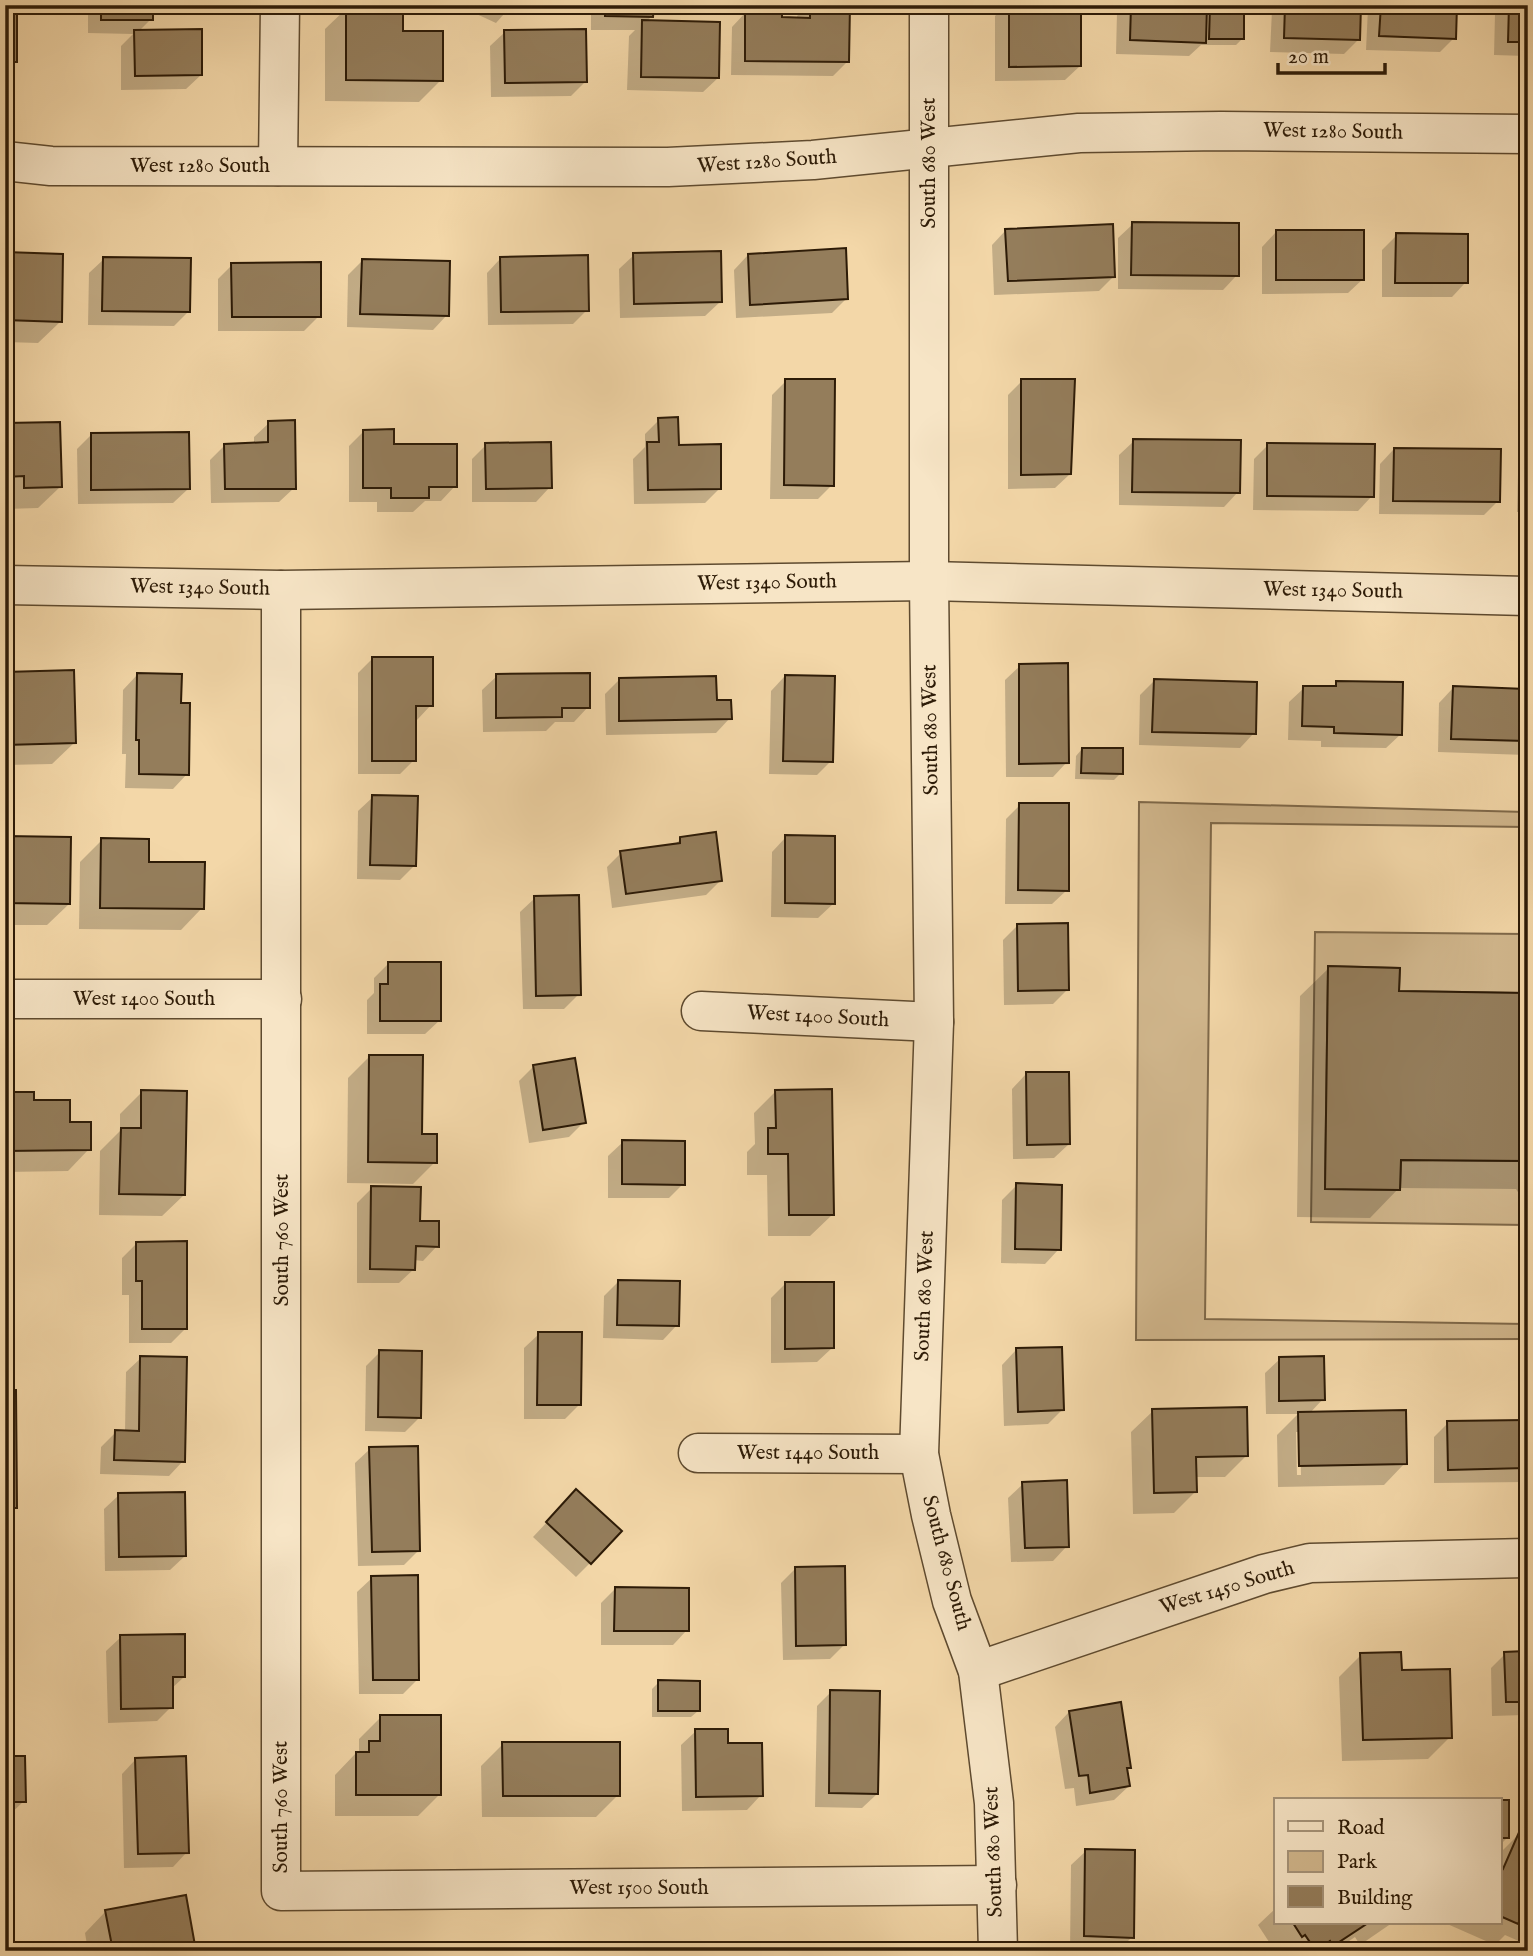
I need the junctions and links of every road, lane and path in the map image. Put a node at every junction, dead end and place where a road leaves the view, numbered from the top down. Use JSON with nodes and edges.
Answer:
{"nodes":[{"id":1,"x":280,"y":5,"type":"edge"},
{"id":2,"x":929,"y":5,"type":"edge"},
{"id":3,"x":1528,"y":134,"type":"edge"},
{"id":4,"x":929,"y":148,"type":"junction"},
{"id":5,"x":5,"y":160,"type":"edge"},
{"id":6,"x":278,"y":166,"type":"junction"},
{"id":7,"x":929,"y":581,"type":"junction"},
{"id":8,"x":5,"y":585,"type":"edge"},
{"id":9,"x":281,"y":590,"type":"junction"},
{"id":10,"x":1528,"y":596,"type":"edge"},
{"id":11,"x":5,"y":999,"type":"edge"},
{"id":12,"x":282,"y":999,"type":"junction"},
{"id":13,"x":701,"y":1011,"type":"dead end"},
{"id":14,"x":934,"y":1023,"type":"junction"},
{"id":15,"x":698,"y":1453,"type":"dead end"},
{"id":16,"x":919,"y":1454,"type":"junction"},
{"id":17,"x":1528,"y":1558,"type":"edge"},
{"id":18,"x":978,"y":1671,"type":"junction"},
{"id":19,"x":997,"y":1885,"type":"junction"},
{"id":20,"x":281,"y":1891,"type":"joint"},
{"id":21,"x":998,"y":1951,"type":"edge"}],
"edges":[{"from":1,"to":6,"type":"street"},
{"from":2,"to":4,"type":"street","name":"South 680 West"},
{"from":3,"to":4,"type":"street","name":"West 1280 South"},
{"from":4,"to":6,"type":"street","name":"West 1280 South"},
{"from":4,"to":7,"type":"street","name":"South 680 West"},
{"from":5,"to":6,"type":"street","name":"West 1280 South"},
{"from":7,"to":9,"type":"street","name":"West 1340 South"},
{"from":7,"to":10,"type":"street","name":"West 1340 South"},
{"from":7,"to":14,"type":"street","name":"South 680 West"},
{"from":8,"to":9,"type":"street","name":"West 1340 South"},
{"from":9,"to":12,"type":"street","name":"South 760 West"},
{"from":11,"to":12,"type":"street","name":"West 1400 South"},
{"from":12,"to":20,"type":"street","name":"South 760 West"},
{"from":13,"to":14,"type":"street","name":"West 1400 South"},
{"from":14,"to":16,"type":"street","name":"South 680 West"},
{"from":15,"to":16,"type":"street","name":"West 1440 South"},
{"from":16,"to":18,"type":"street","name":"South 680 South"},
{"from":17,"to":18,"type":"street","name":"West 1450 South"},
{"from":18,"to":19,"type":"street","name":"South 680 West"},
{"from":19,"to":20,"type":"street","name":"West 1500 South"},
{"from":19,"to":21,"type":"street","name":"South 680 West"}]}
